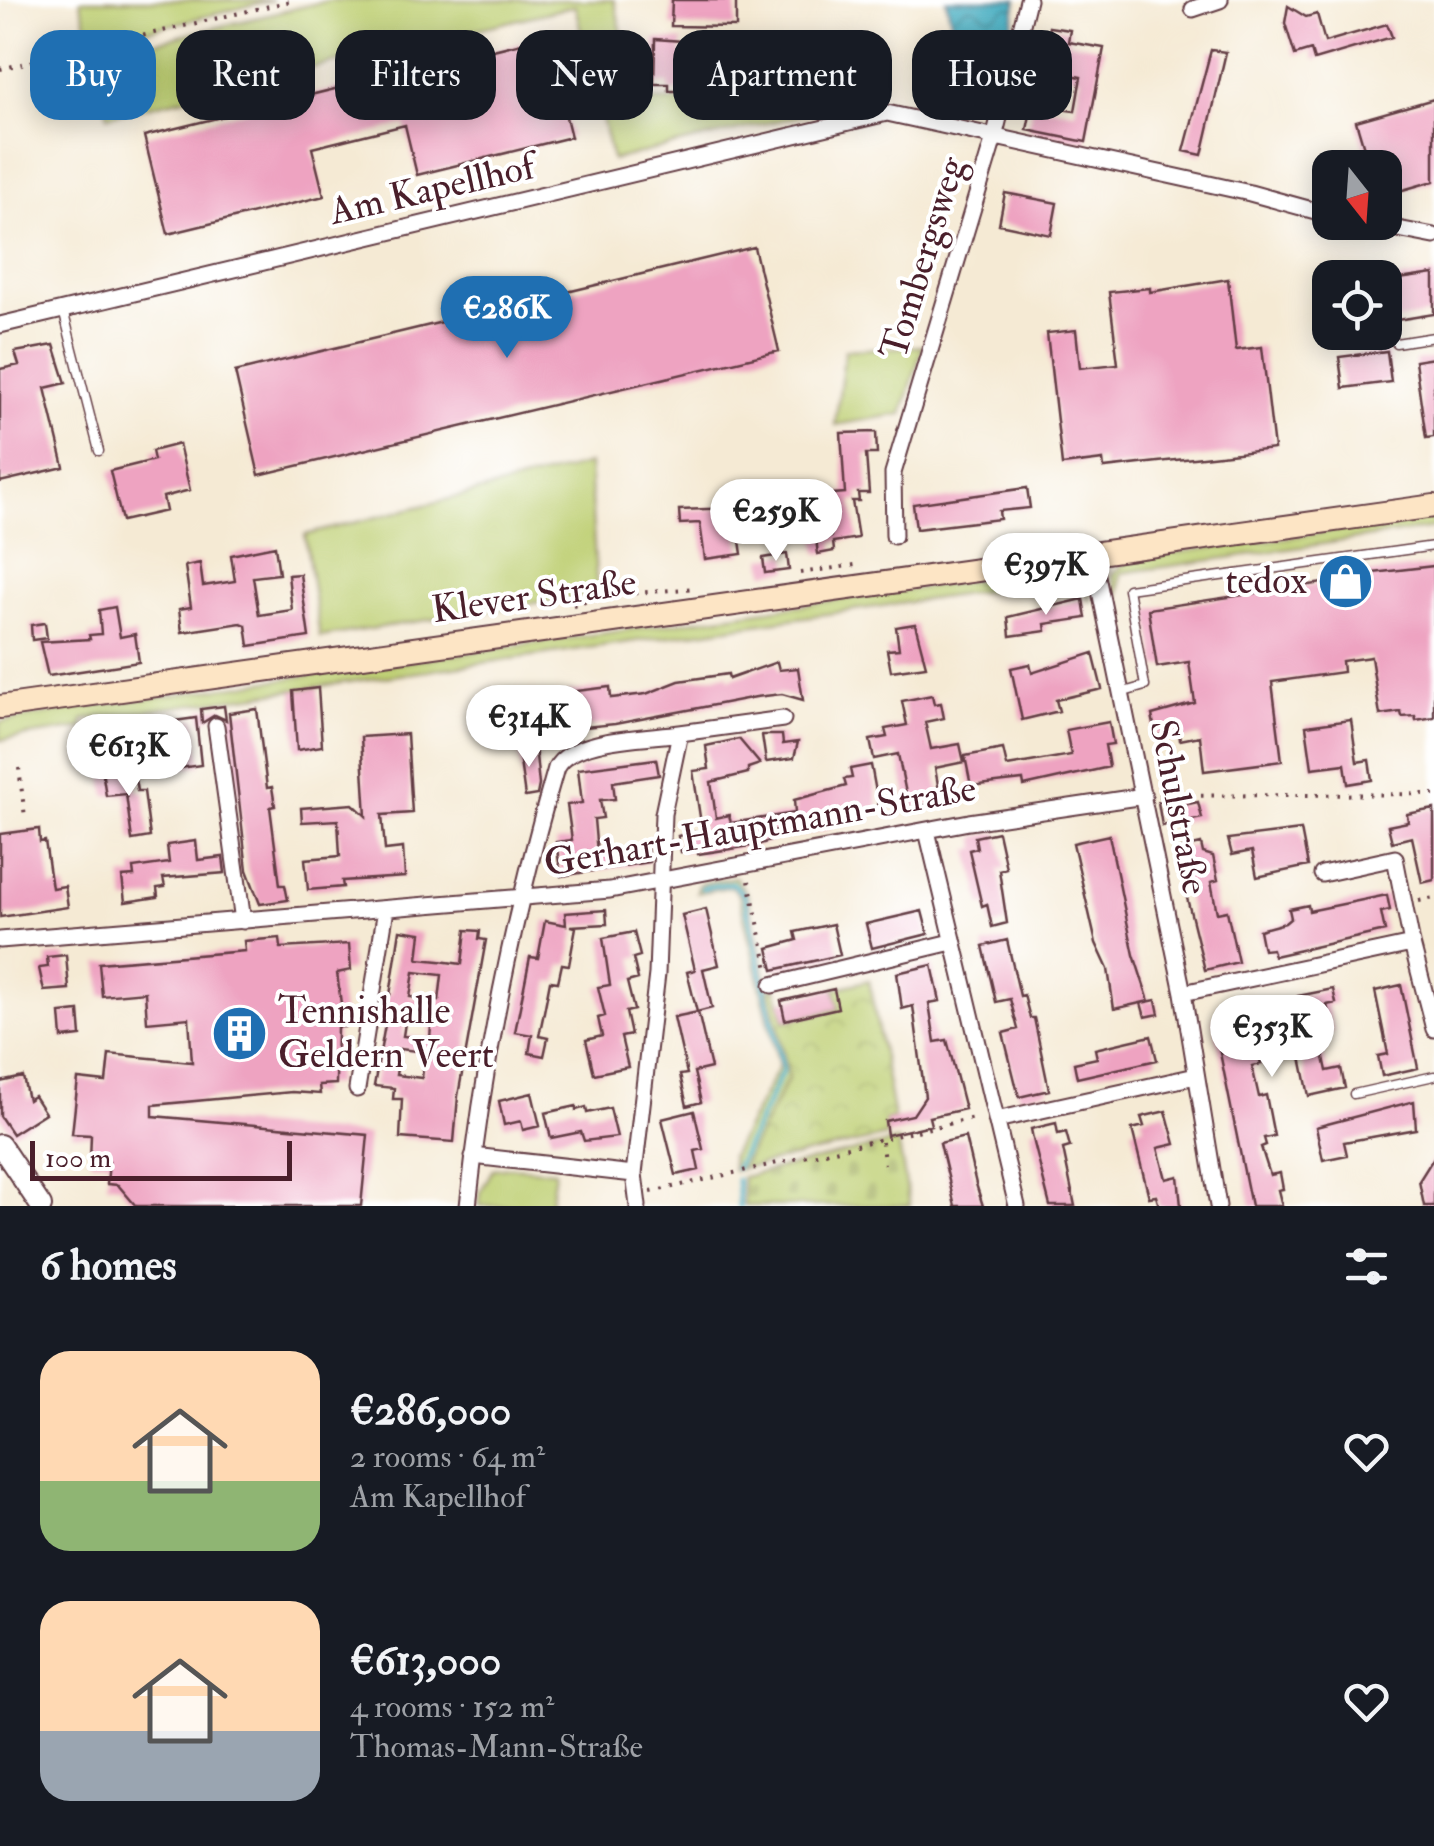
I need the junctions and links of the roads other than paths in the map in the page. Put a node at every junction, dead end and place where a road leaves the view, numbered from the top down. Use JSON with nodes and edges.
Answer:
{"nodes":[{"id":1,"x":1028,"y":0,"type":"edge"},
{"id":2,"x":1220,"y":0,"type":"edge"},
{"id":3,"x":1192,"y":9,"type":"dead end"},
{"id":4,"x":994,"y":138,"type":"junction"},
{"id":5,"x":1312,"y":210,"type":"edge"},
{"id":6,"x":1402,"y":230,"type":"edge"},
{"id":7,"x":1434,"y":236,"type":"edge"},
{"id":8,"x":64,"y":310,"type":"junction"},
{"id":9,"x":0,"y":325,"type":"edge"},
{"id":10,"x":1434,"y":338,"type":"edge"},
{"id":11,"x":1402,"y":342,"type":"edge"},
{"id":12,"x":98,"y":451,"type":"dead end"},
{"id":13,"x":1434,"y":506,"type":"edge"},
{"id":14,"x":894,"y":536,"type":"dead end"},
{"id":15,"x":1434,"y":546,"type":"edge"},
{"id":16,"x":1092,"y":552,"type":"junction"},
{"id":17,"x":1124,"y":692,"type":"junction"},
{"id":18,"x":0,"y":707,"type":"edge"},
{"id":19,"x":783,"y":719,"type":"dead end"},
{"id":20,"x":216,"y":726,"type":"dead end"},
{"id":21,"x":680,"y":733,"type":"junction"},
{"id":22,"x":1144,"y":796,"type":"junction"},
{"id":23,"x":927,"y":831,"type":"junction"},
{"id":24,"x":1322,"y":874,"type":"dead end"},
{"id":25,"x":661,"y":882,"type":"junction"},
{"id":26,"x":518,"y":900,"type":"junction"},
{"id":27,"x":386,"y":909,"type":"junction"},
{"id":28,"x":243,"y":921,"type":"junction"},
{"id":29,"x":0,"y":940,"type":"edge"},
{"id":30,"x":952,"y":942,"type":"junction"},
{"id":31,"x":1412,"y":944,"type":"junction"},
{"id":32,"x":772,"y":985,"type":"road end"},
{"id":33,"x":1182,"y":993,"type":"junction"},
{"id":34,"x":1434,"y":1029,"type":"edge"},
{"id":35,"x":1196,"y":1076,"type":"junction"},
{"id":36,"x":1434,"y":1076,"type":"edge"},
{"id":37,"x":356,"y":1089,"type":"dead end"},
{"id":38,"x":1354,"y":1094,"type":"dead end"},
{"id":39,"x":995,"y":1116,"type":"junction"},
{"id":40,"x":0,"y":1145,"type":"edge"},
{"id":41,"x":473,"y":1156,"type":"junction"},
{"id":42,"x":634,"y":1174,"type":"junction"},
{"id":43,"x":637,"y":1200,"type":"edge"},
{"id":44,"x":41,"y":1206,"type":"edge"},
{"id":45,"x":468,"y":1206,"type":"edge"},
{"id":46,"x":1017,"y":1206,"type":"edge"},
{"id":47,"x":1218,"y":1206,"type":"edge"}],
"edges":[{"from":1,"to":4,"type":"street","name":"Tombergsweg"},
{"from":2,"to":3,"type":"street"},
{"from":4,"to":5,"type":"street","name":"Am Kapellhof"},
{"from":4,"to":8,"type":"street","name":"Am Kapellhof"},
{"from":4,"to":14,"type":"street","name":"Tombergsweg"},
{"from":6,"to":7,"type":"street"},
{"from":8,"to":9,"type":"street","name":"Am Kapellhof"},
{"from":8,"to":12,"type":"lane"},
{"from":10,"to":11,"type":"lane"},
{"from":13,"to":16,"type":"main road","name":"Klever Straße"},
{"from":15,"to":17,"type":"lane"},
{"from":16,"to":17,"type":"street","name":"Schulstraße"},
{"from":16,"to":18,"type":"main road","name":"Klever Straße"},
{"from":17,"to":22,"type":"street","name":"Schulstraße"},
{"from":19,"to":21,"type":"street"},
{"from":20,"to":28,"type":"street"},
{"from":21,"to":25,"type":"street"},
{"from":21,"to":26,"type":"street"},
{"from":22,"to":23,"type":"street","name":"Gerhart-Hauptmann-Straße"},
{"from":22,"to":33,"type":"street","name":"Schulstraße"},
{"from":23,"to":25,"type":"street","name":"Gerhart-Hauptmann-Straße"},
{"from":23,"to":30,"type":"street"},
{"from":24,"to":31,"type":"street"},
{"from":25,"to":26,"type":"street","name":"Gerhart-Hauptmann-Straße"},
{"from":25,"to":42,"type":"street"},
{"from":26,"to":27,"type":"street","name":"Gerhart-Hauptmann-Straße"},
{"from":26,"to":41,"type":"street"},
{"from":27,"to":28,"type":"street","name":"Gerhart-Hauptmann-Straße"},
{"from":27,"to":37,"type":"street"},
{"from":28,"to":29,"type":"street","name":"Gerhart-Hauptmann-Straße"},
{"from":30,"to":32,"type":"street"},
{"from":30,"to":39,"type":"street"},
{"from":31,"to":33,"type":"street"},
{"from":31,"to":34,"type":"street"},
{"from":33,"to":35,"type":"street","name":"Schulstraße"},
{"from":35,"to":39,"type":"street"},
{"from":35,"to":47,"type":"street","name":"Schulstraße"},
{"from":36,"to":38,"type":"lane"},
{"from":39,"to":46,"type":"street"},
{"from":40,"to":44,"type":"street"},
{"from":41,"to":42,"type":"street"},
{"from":41,"to":45,"type":"street"},
{"from":42,"to":43,"type":"street"}]}
